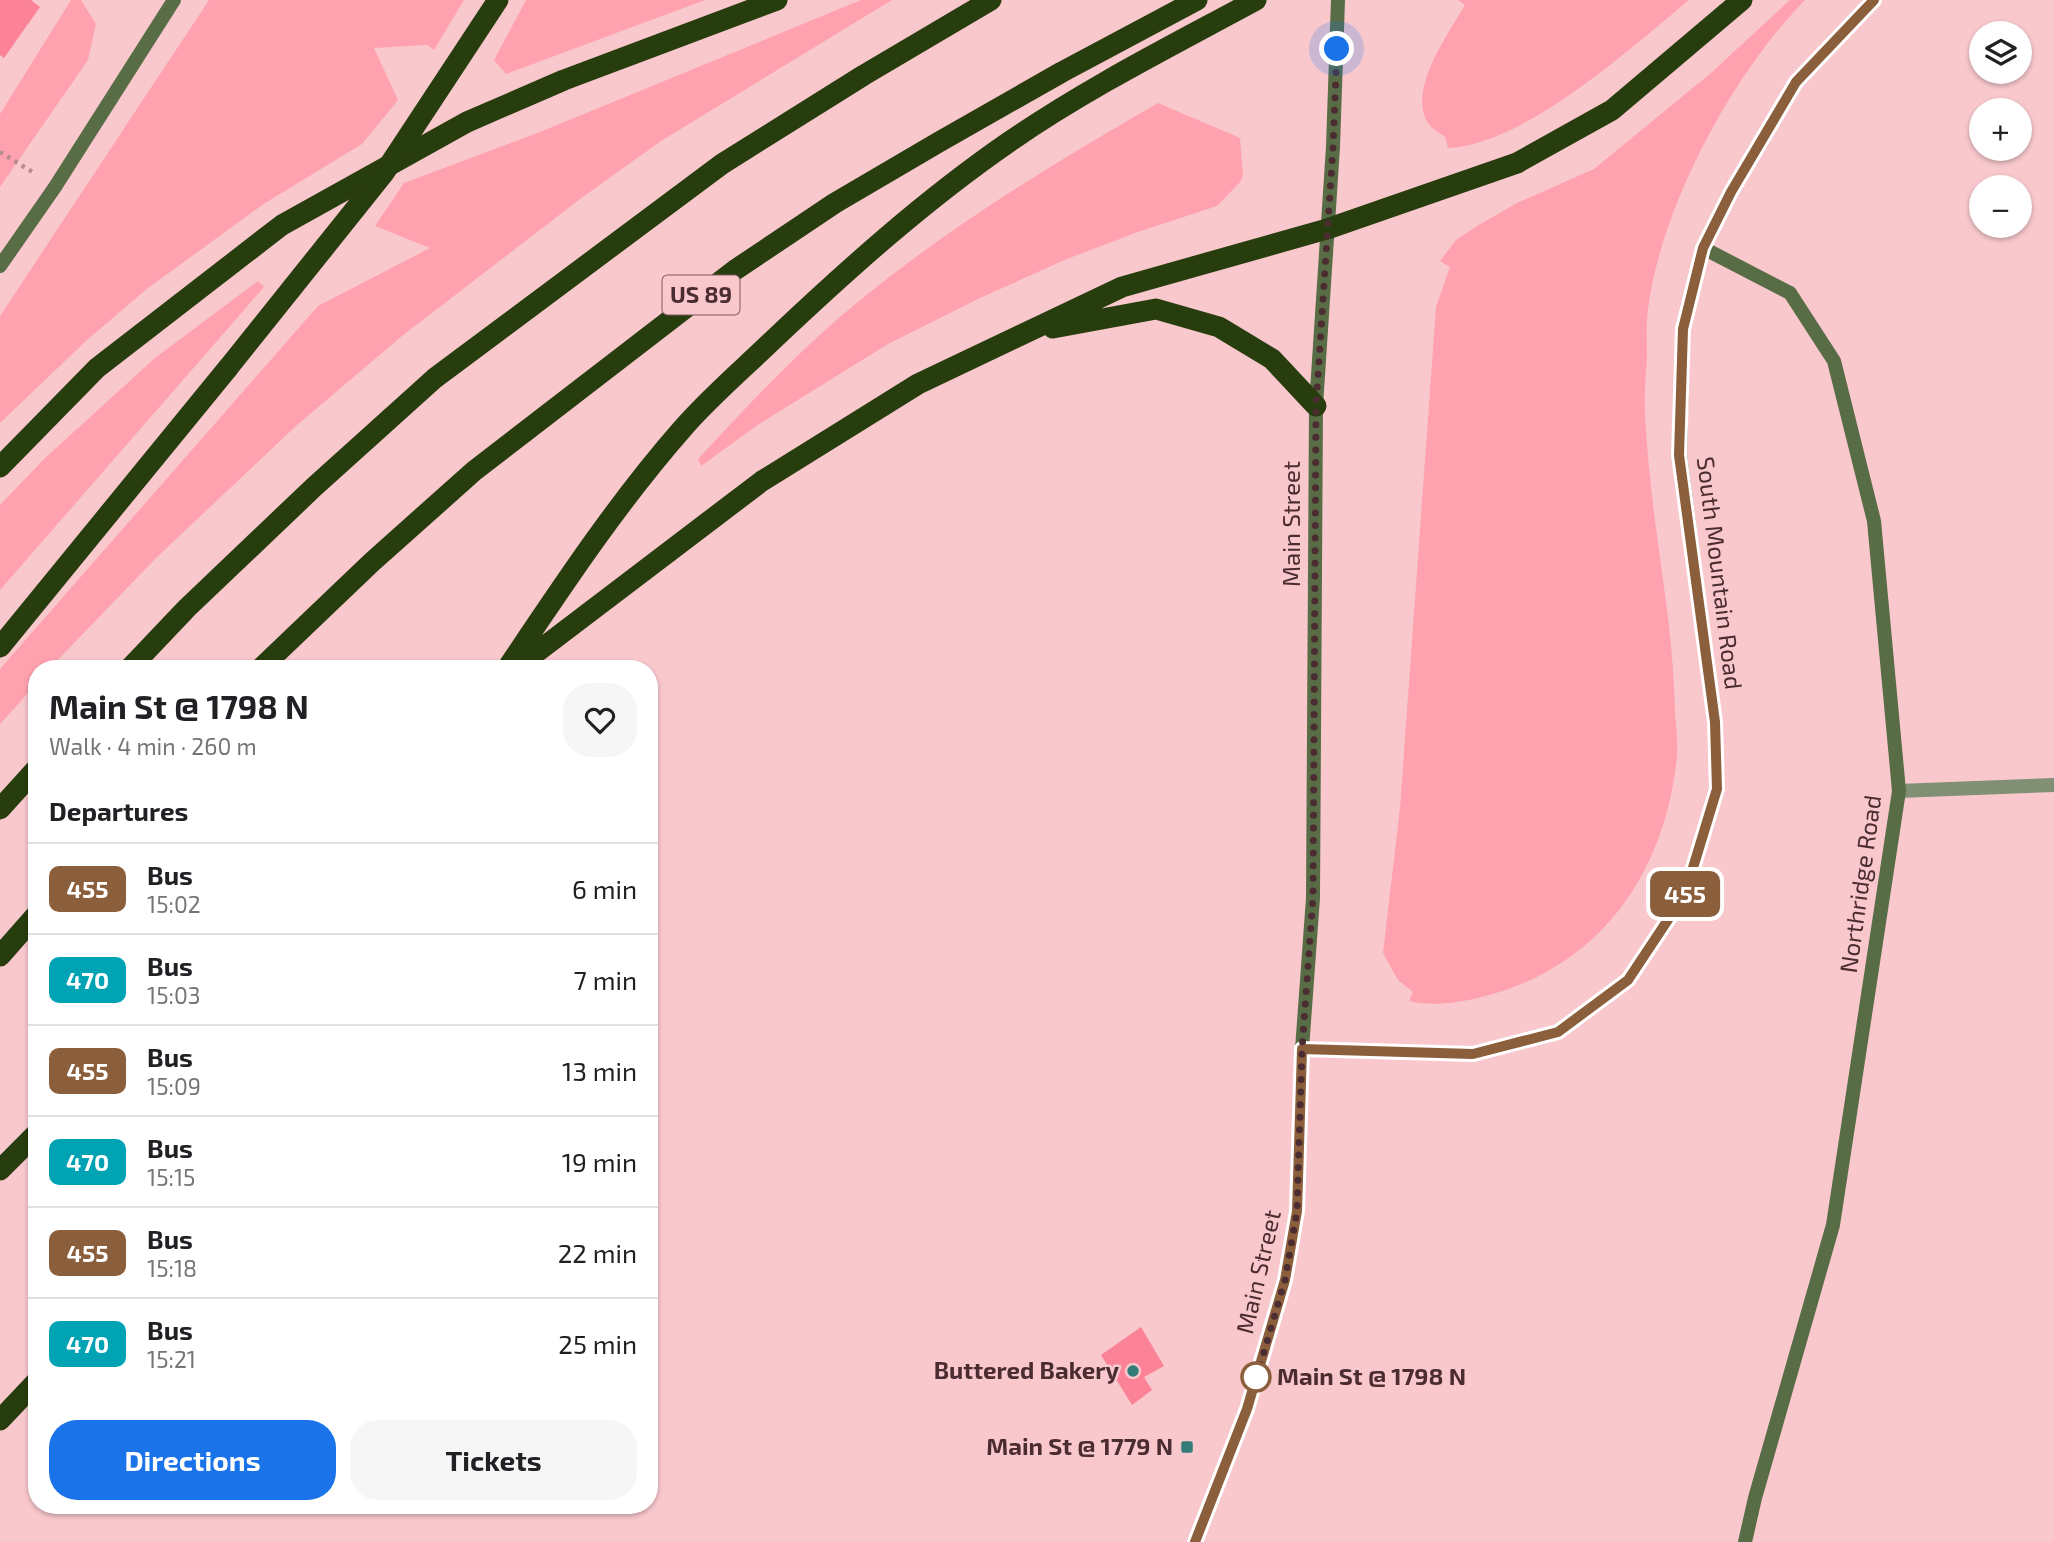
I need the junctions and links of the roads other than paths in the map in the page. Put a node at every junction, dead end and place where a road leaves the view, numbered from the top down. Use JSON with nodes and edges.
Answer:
{"nodes":[{"id":1,"x":173,"y":0,"type":"edge"},
{"id":2,"x":498,"y":0,"type":"edge"},
{"id":3,"x":778,"y":0,"type":"edge"},
{"id":4,"x":991,"y":0,"type":"edge"},
{"id":5,"x":1197,"y":0,"type":"edge"},
{"id":6,"x":1256,"y":0,"type":"edge"},
{"id":7,"x":1338,"y":0,"type":"edge"},
{"id":8,"x":1742,"y":0,"type":"edge"},
{"id":9,"x":1874,"y":0,"type":"edge"},
{"id":10,"x":1327,"y":229,"type":"junction"},
{"id":11,"x":1703,"y":248,"type":"junction"},
{"id":12,"x":0,"y":266,"type":"edge"},
{"id":13,"x":1027,"y":332,"type":"junction"},
{"id":14,"x":1316,"y":406,"type":"junction"},
{"id":15,"x":0,"y":467,"type":"edge"},
{"id":16,"x":0,"y":647,"type":"edge"},
{"id":17,"x":138,"y":660,"type":"edge"},
{"id":18,"x":269,"y":660,"type":"edge"},
{"id":19,"x":512,"y":660,"type":"edge"},
{"id":20,"x":527,"y":660,"type":"edge"},
{"id":21,"x":28,"y":778,"type":"edge"},
{"id":22,"x":2054,"y":785,"type":"edge"},
{"id":23,"x":1899,"y":791,"type":"junction"},
{"id":24,"x":0,"y":809,"type":"edge"},
{"id":25,"x":28,"y":924,"type":"edge"},
{"id":26,"x":0,"y":957,"type":"edge"},
{"id":27,"x":1302,"y":1049,"type":"junction"},
{"id":28,"x":28,"y":1142,"type":"edge"},
{"id":29,"x":7,"y":1164,"type":"edge"},
{"id":30,"x":0,"y":1180,"type":"edge"},
{"id":31,"x":28,"y":1390,"type":"edge"},
{"id":32,"x":0,"y":1420,"type":"edge"},
{"id":33,"x":1195,"y":1542,"type":"edge"},
{"id":34,"x":1745,"y":1542,"type":"edge"}],
"edges":[{"from":1,"to":12,"type":"street"},
{"from":2,"to":16,"type":"highway","bridge":true},
{"from":3,"to":15,"type":"highway"},
{"from":4,"to":17,"type":"highway"},
{"from":5,"to":18,"type":"highway","number":"US 89"},
{"from":6,"to":19,"type":"highway"},
{"from":7,"to":10,"type":"street","name":"Main Street"},
{"from":8,"to":10,"type":"highway"},
{"from":9,"to":11,"type":"street","name":"South Mountain Road"},
{"from":10,"to":13,"type":"highway"},
{"from":10,"to":14,"type":"street","name":"Main Street"},
{"from":11,"to":23,"type":"street","name":"Northridge Road"},
{"from":11,"to":27,"type":"street","name":"South Mountain Road"},
{"from":13,"to":14,"type":"highway"},
{"from":13,"to":20,"type":"highway"},
{"from":14,"to":27,"type":"street","name":"Main Street"},
{"from":21,"to":24,"type":"highway"},
{"from":22,"to":23,"type":"street"},
{"from":23,"to":34,"type":"street","name":"Northridge Road"},
{"from":25,"to":26,"type":"highway"},
{"from":27,"to":33,"type":"street","name":"Main Street"},
{"from":28,"to":29,"type":"highway"},
{"from":29,"to":30,"type":"highway"},
{"from":31,"to":32,"type":"highway"}]}
